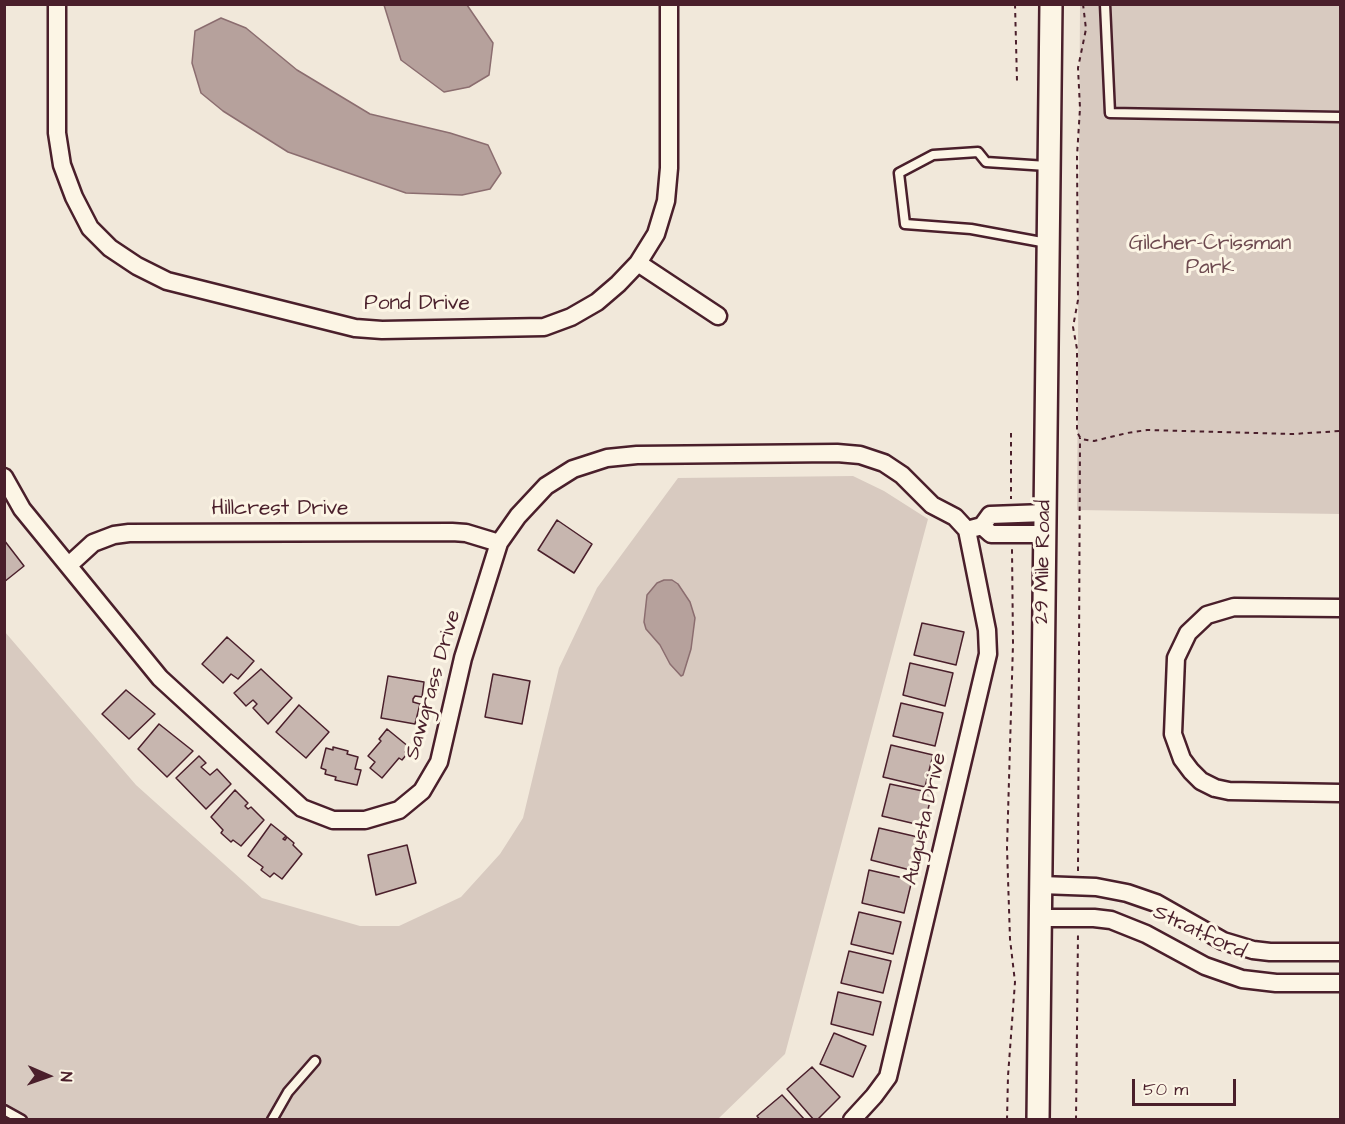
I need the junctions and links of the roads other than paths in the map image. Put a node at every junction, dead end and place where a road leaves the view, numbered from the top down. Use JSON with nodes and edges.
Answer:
{"nodes":[{"id":1,"x":57,"y":4,"type":"edge"},
{"id":2,"x":669,"y":4,"type":"edge"},
{"id":3,"x":1051,"y":4,"type":"edge"},
{"id":4,"x":1105,"y":4,"type":"edge"},
{"id":5,"x":1341,"y":117,"type":"edge"},
{"id":6,"x":1049,"y":166,"type":"junction"},
{"id":7,"x":1048,"y":243,"type":"junction"},
{"id":8,"x":638,"y":263,"type":"junction"},
{"id":9,"x":718,"y":316,"type":"dead end"},
{"id":10,"x":4,"y":477,"type":"edge"},
{"id":11,"x":1045,"y":524,"type":"junction"},
{"id":12,"x":974,"y":528,"type":"junction"},
{"id":13,"x":500,"y":543,"type":"junction"},
{"id":14,"x":69,"y":565,"type":"junction"},
{"id":15,"x":1341,"y":608,"type":"edge"},
{"id":16,"x":1341,"y":793,"type":"edge"},
{"id":17,"x":1041,"y":885,"type":"junction"},
{"id":18,"x":1040,"y":918,"type":"junction"},
{"id":19,"x":1341,"y":952,"type":"edge"},
{"id":20,"x":1341,"y":983,"type":"edge"},
{"id":21,"x":315,"y":1061,"type":"dead end"},
{"id":22,"x":4,"y":1110,"type":"edge"},
{"id":23,"x":22,"y":1119,"type":"edge"},
{"id":24,"x":272,"y":1119,"type":"edge"},
{"id":25,"x":852,"y":1119,"type":"edge"},
{"id":26,"x":1038,"y":1119,"type":"edge"}],
"edges":[{"from":1,"to":8,"type":"street","name":"Pond Drive"},
{"from":2,"to":8,"type":"street","name":"Pond Drive"},
{"from":3,"to":6,"type":"street","name":"29 Mile Road"},
{"from":4,"to":5,"type":"lane"},
{"from":6,"to":7,"type":"street","name":"29 Mile Road"},
{"from":6,"to":7,"type":"lane"},
{"from":7,"to":11,"type":"street","name":"29 Mile Road"},
{"from":8,"to":9,"type":"street"},
{"from":10,"to":14,"type":"street","name":"Sawgrass Drive"},
{"from":11,"to":12,"type":"street"},
{"from":11,"to":12,"type":"street"},
{"from":11,"to":17,"type":"street","name":"29 Mile Road"},
{"from":12,"to":13,"type":"street","name":"Sawgrass Drive"},
{"from":12,"to":25,"type":"street","name":"Augusta Drive"},
{"from":13,"to":14,"type":"street","name":"Hillcrest Drive"},
{"from":13,"to":14,"type":"street","name":"Sawgrass Drive"},
{"from":15,"to":16,"type":"street"},
{"from":17,"to":18,"type":"street","name":"29 Mile Road"},
{"from":17,"to":19,"type":"street","name":"Stratford"},
{"from":18,"to":20,"type":"street","name":"Stratford"},
{"from":18,"to":26,"type":"street","name":"29 Mile Road"},
{"from":21,"to":24,"type":"lane"},
{"from":22,"to":23,"type":"lane"}]}
